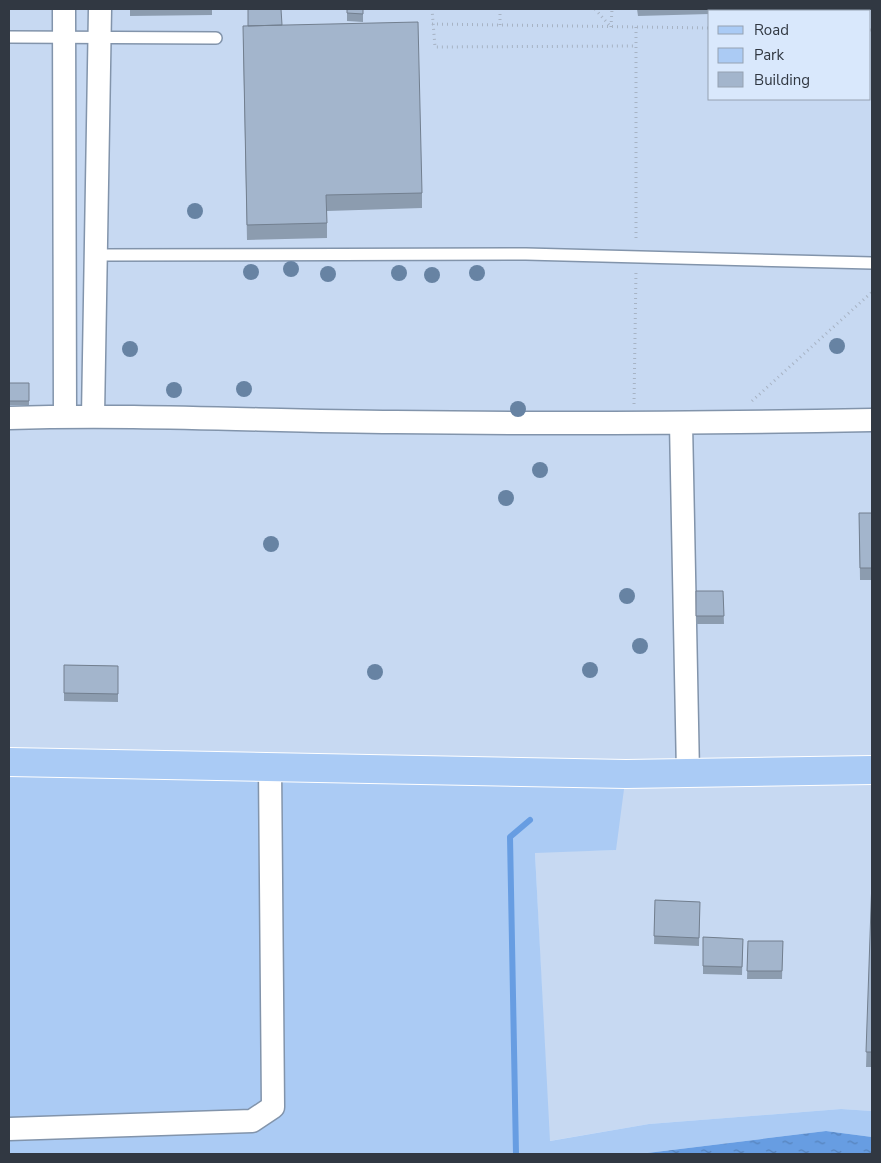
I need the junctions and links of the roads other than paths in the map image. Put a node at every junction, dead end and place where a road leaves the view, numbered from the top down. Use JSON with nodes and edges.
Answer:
{"nodes":[{"id":1,"x":64,"y":9,"type":"edge"},
{"id":2,"x":100,"y":9,"type":"edge"},
{"id":3,"x":9,"y":36,"type":"edge"},
{"id":4,"x":64,"y":38,"type":"junction"},
{"id":5,"x":100,"y":38,"type":"junction"},
{"id":6,"x":216,"y":38,"type":"dead end"},
{"id":7,"x":97,"y":255,"type":"junction"},
{"id":8,"x":872,"y":263,"type":"edge"},
{"id":9,"x":65,"y":416,"type":"junction"},
{"id":10,"x":93,"y":416,"type":"junction"},
{"id":11,"x":9,"y":418,"type":"edge"},
{"id":12,"x":872,"y":420,"type":"edge"},
{"id":13,"x":682,"y":423,"type":"junction"},
{"id":14,"x":9,"y":762,"type":"edge"},
{"id":15,"x":270,"y":767,"type":"junction"},
{"id":16,"x":872,"y":770,"type":"edge"},
{"id":17,"x":688,"y":773,"type":"junction"},
{"id":18,"x":9,"y":1130,"type":"edge"}],
"edges":[{"from":1,"to":4,"type":"street"},
{"from":2,"to":5,"type":"street"},
{"from":3,"to":4,"type":"lane"},
{"from":4,"to":5,"type":"lane"},
{"from":4,"to":9,"type":"street"},
{"from":5,"to":6,"type":"lane"},
{"from":5,"to":7,"type":"street"},
{"from":7,"to":8,"type":"lane"},
{"from":7,"to":10,"type":"street"},
{"from":9,"to":10,"type":"street"},
{"from":9,"to":11,"type":"street"},
{"from":10,"to":13,"type":"street"},
{"from":12,"to":13,"type":"street"},
{"from":13,"to":17,"type":"street"},
{"from":14,"to":15,"type":"main road"},
{"from":15,"to":17,"type":"main road"},
{"from":15,"to":18,"type":"street"},
{"from":16,"to":17,"type":"main road"}]}
